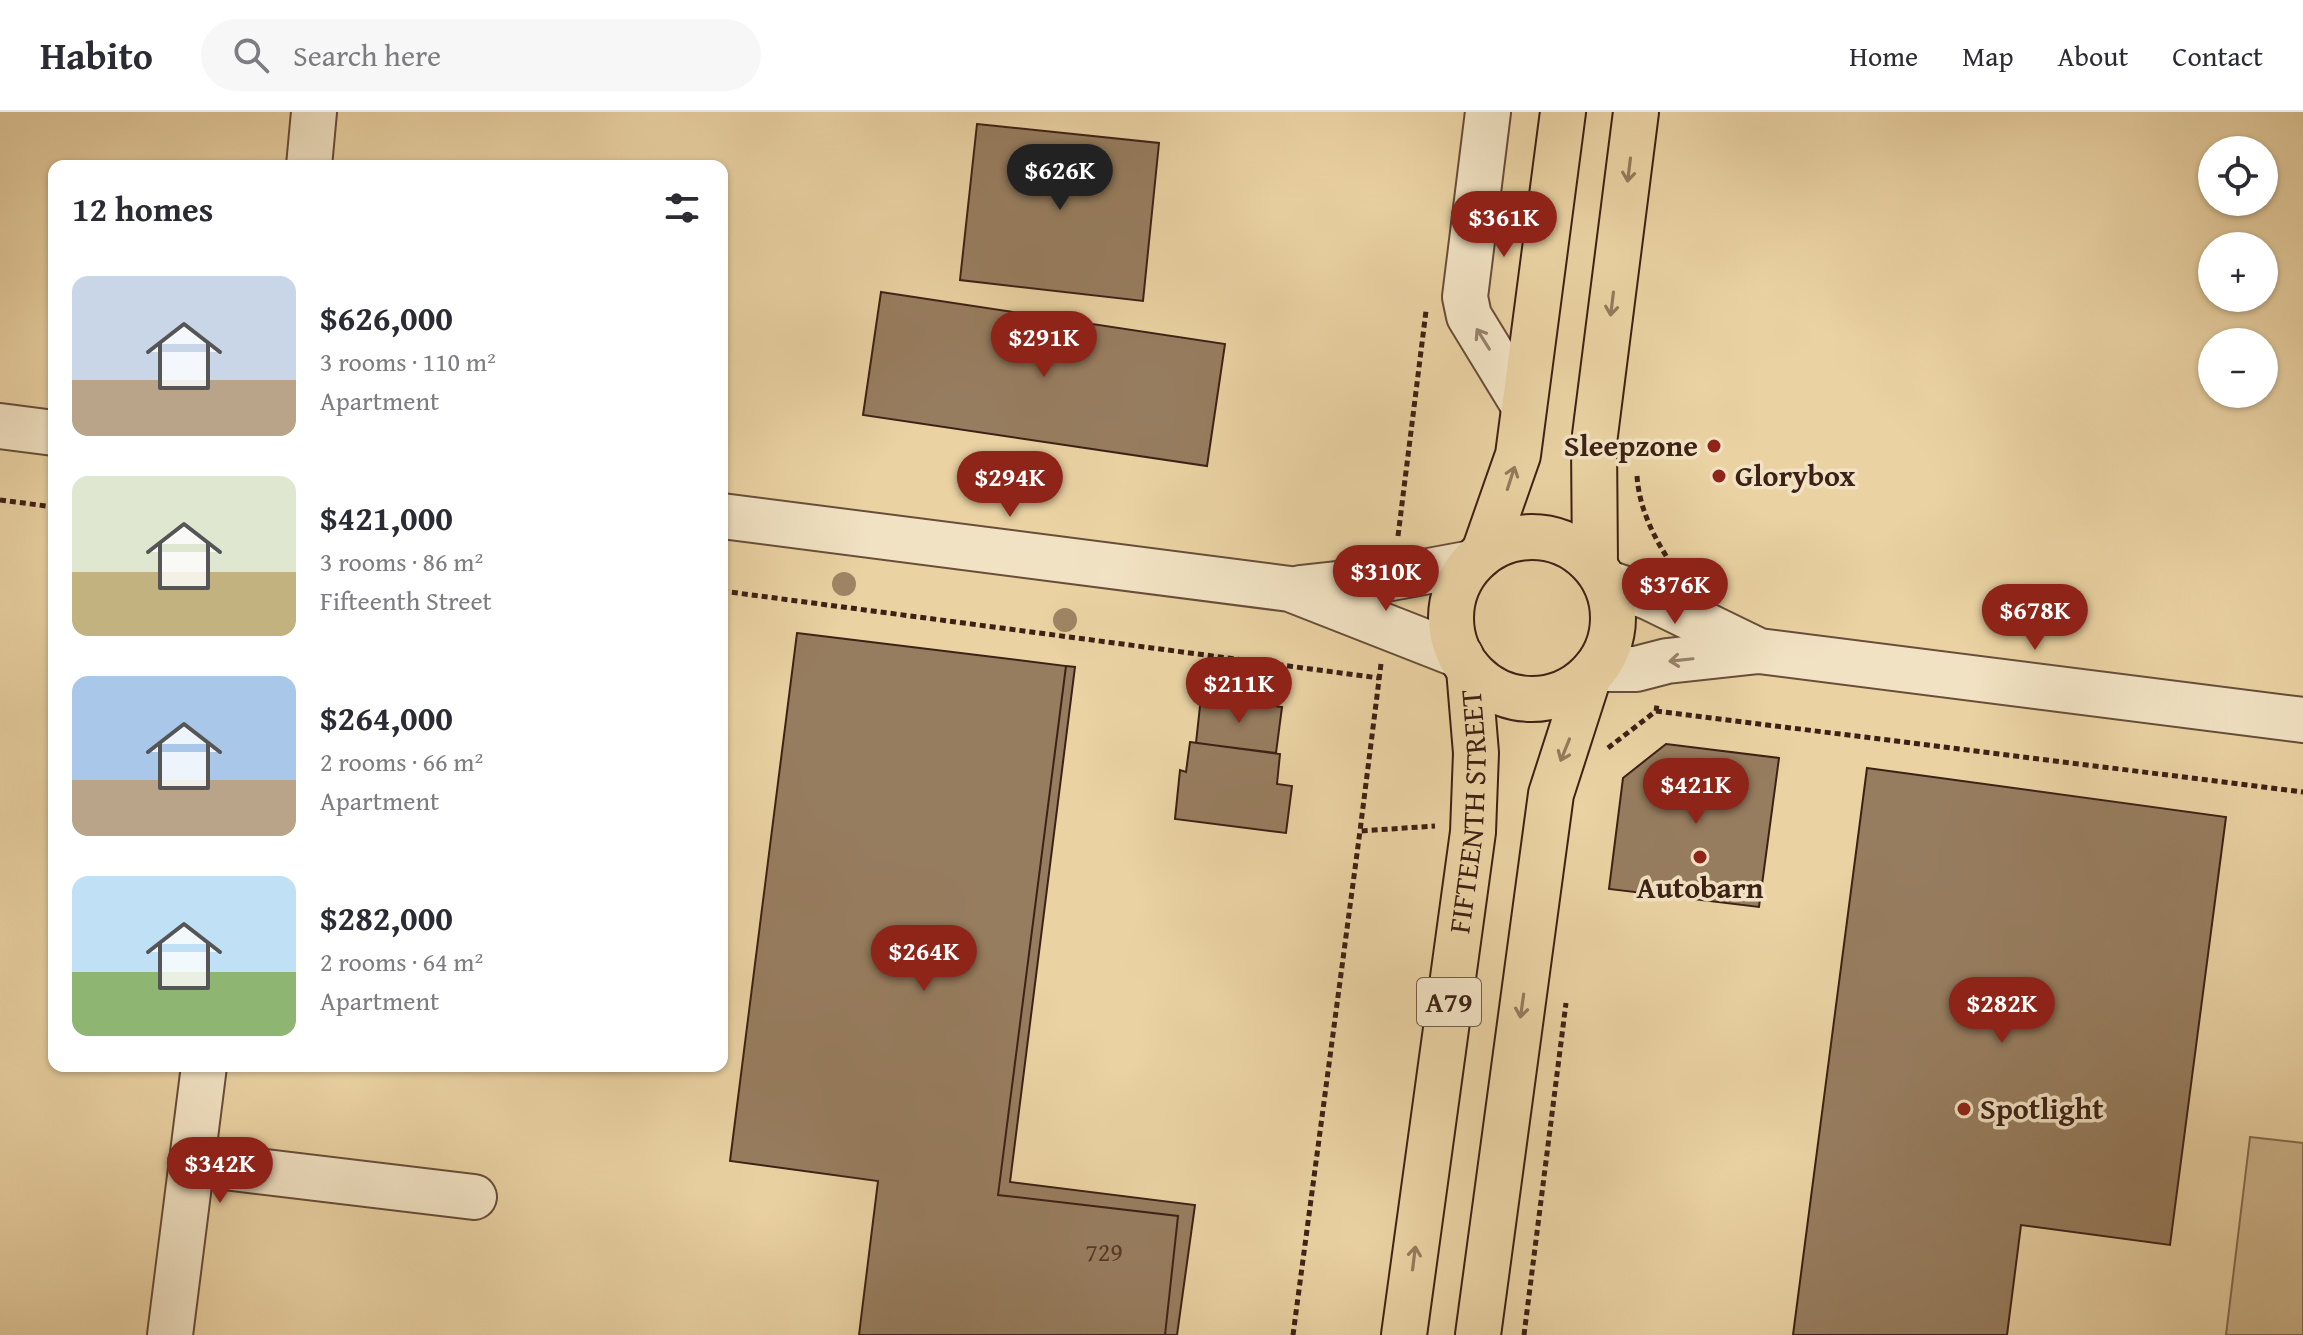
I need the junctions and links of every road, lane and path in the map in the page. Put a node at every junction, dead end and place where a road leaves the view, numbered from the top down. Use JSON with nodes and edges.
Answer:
{"nodes":[{"id":1,"x":314,"y":112,"type":"edge"},
{"id":2,"x":1488,"y":112,"type":"edge"},
{"id":3,"x":1563,"y":112,"type":"edge"},
{"id":4,"x":1636,"y":112,"type":"edge"},
{"id":5,"x":310,"y":160,"type":"edge"},
{"id":6,"x":1427,"y":299,"type":"dead end"},
{"id":7,"x":1524,"y":406,"type":"junction"},
{"id":8,"x":0,"y":426,"type":"edge"},
{"id":9,"x":48,"y":432,"type":"edge"},
{"id":10,"x":1637,"y":466,"type":"dead end"},
{"id":11,"x":0,"y":500,"type":"edge"},
{"id":12,"x":48,"y":506,"type":"edge"},
{"id":13,"x":728,"y":517,"type":"edge"},
{"id":14,"x":1478,"y":557,"type":"junction"},
{"id":15,"x":1600,"y":574,"type":"junction"},
{"id":16,"x":1391,"y":578,"type":"junction"},
{"id":17,"x":1290,"y":589,"type":"junction"},
{"id":18,"x":728,"y":592,"type":"edge"},
{"id":19,"x":1673,"y":610,"type":"junction"},
{"id":20,"x":1387,"y":625,"type":"junction"},
{"id":21,"x":1759,"y":651,"type":"junction"},
{"id":22,"x":1667,"y":661,"type":"junction"},
{"id":23,"x":1465,"y":662,"type":"junction"},
{"id":24,"x":1592,"y":673,"type":"junction"},
{"id":25,"x":1656,"y":711,"type":"junction"},
{"id":26,"x":2303,"y":720,"type":"edge"},
{"id":27,"x":1598,"y":756,"type":"dead end"},
{"id":28,"x":2303,"y":792,"type":"edge"},
{"id":29,"x":1360,"y":831,"type":"dead end"},
{"id":30,"x":1567,"y":1002,"type":"dead end"},
{"id":31,"x":203,"y":1072,"type":"edge"},
{"id":32,"x":191,"y":1163,"type":"junction"},
{"id":33,"x":474,"y":1197,"type":"dead end"},
{"id":34,"x":170,"y":1335,"type":"edge"},
{"id":35,"x":1293,"y":1335,"type":"edge"},
{"id":36,"x":1404,"y":1335,"type":"edge"},
{"id":37,"x":1478,"y":1335,"type":"edge"},
{"id":38,"x":1524,"y":1335,"type":"edge"}],
"edges":[{"from":1,"to":5,"type":"street"},
{"from":7,"to":2,"type":"street","one_way":true},
{"from":3,"to":7,"type":"highway","number":"A79"},
{"from":4,"to":15,"type":"highway","number":"A79","one_way":true},
{"from":6,"to":16,"type":"path"},
{"from":14,"to":7,"type":"highway","number":"A79","one_way":true},
{"from":8,"to":9,"type":"street"},
{"from":10,"to":19,"type":"path"},
{"from":11,"to":12,"type":"path"},
{"from":13,"to":17,"type":"street"},
{"from":14,"to":15,"type":"highway"},
{"from":14,"to":16,"type":"street"},
{"from":14,"to":23,"type":"highway","number":"A79"},
{"from":15,"to":19,"type":"street"},
{"from":15,"to":24,"type":"highway","number":"A79"},
{"from":16,"to":17,"type":"street"},
{"from":17,"to":20,"type":"street"},
{"from":18,"to":20,"type":"path"},
{"from":19,"to":21,"type":"street"},
{"from":20,"to":23,"type":"street"},
{"from":21,"to":22,"type":"street","one_way":true},
{"from":21,"to":26,"type":"street"},
{"from":22,"to":24,"type":"street"},
{"from":22,"to":25,"type":"path"},
{"from":23,"to":24,"type":"highway"},
{"from":36,"to":23,"type":"highway","name":"FIFTEENTH STREET","number":"A79","one_way":true},
{"from":24,"to":37,"type":"highway","number":"A79","one_way":true},
{"from":25,"to":27,"type":"path"},
{"from":25,"to":28,"type":"path"},
{"from":29,"to":35,"type":"path"},
{"from":30,"to":38,"type":"path"},
{"from":31,"to":32,"type":"street"},
{"from":32,"to":33,"type":"street"},
{"from":32,"to":34,"type":"street"}]}
